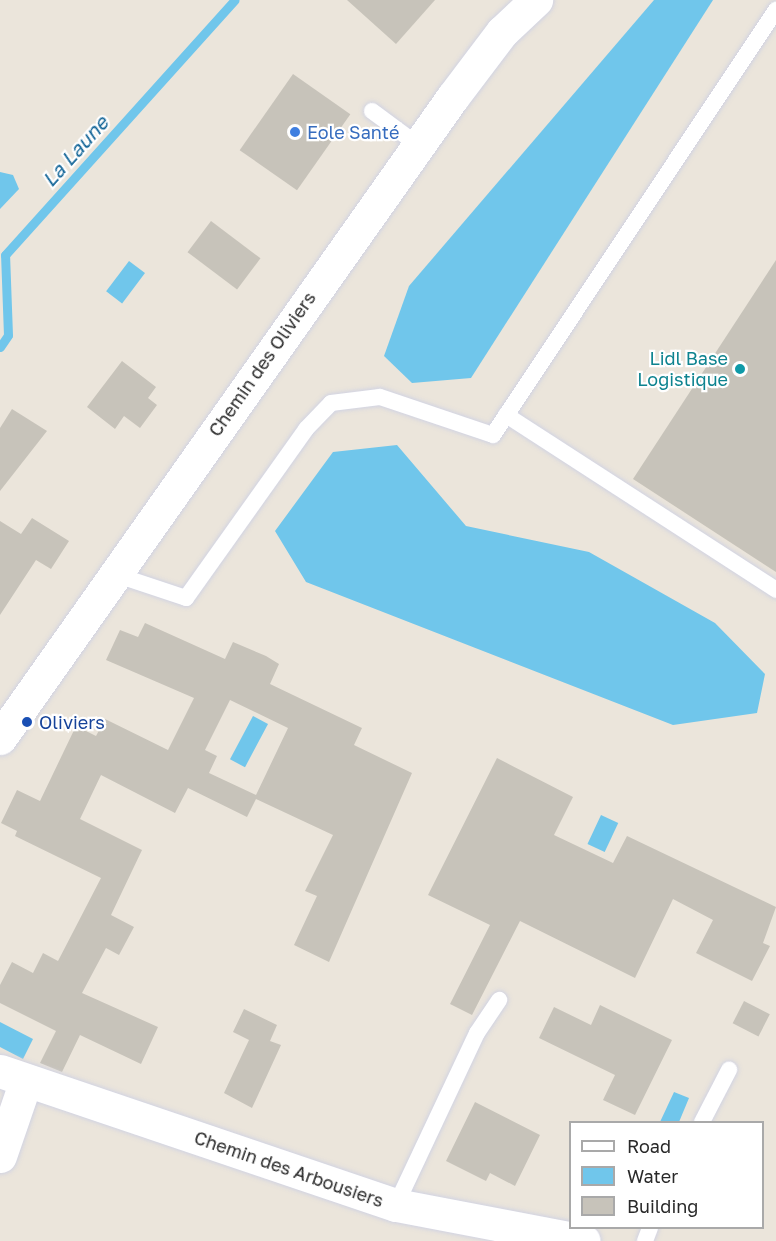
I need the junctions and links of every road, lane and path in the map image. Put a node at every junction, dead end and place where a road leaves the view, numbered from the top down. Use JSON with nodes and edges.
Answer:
{"nodes":[{"id":1,"x":536,"y":0,"type":"edge"},
{"id":2,"x":776,"y":10,"type":"edge"},
{"id":3,"x":372,"y":111,"type":"dead end"},
{"id":4,"x":418,"y":145,"type":"junction"},
{"id":5,"x":506,"y":415,"type":"junction"},
{"id":6,"x":114,"y":574,"type":"junction"},
{"id":7,"x":776,"y":590,"type":"edge"},
{"id":8,"x":0,"y":738,"type":"edge"},
{"id":9,"x":499,"y":1000,"type":"dead end"},
{"id":10,"x":729,"y":1070,"type":"dead end"},
{"id":11,"x":13,"y":1076,"type":"edge"},
{"id":12,"x":703,"y":1121,"type":"edge"},
{"id":13,"x":0,"y":1156,"type":"edge"},
{"id":14,"x":396,"y":1205,"type":"junction"},
{"id":15,"x":584,"y":1241,"type":"edge"}],
"edges":[{"from":1,"to":4,"type":"street","name":"Chemin des Oliviers"},
{"from":2,"to":5,"type":"lane"},
{"from":3,"to":4,"type":"lane"},
{"from":4,"to":6,"type":"street","name":"Chemin des Oliviers"},
{"from":5,"to":6,"type":"lane"},
{"from":5,"to":7,"type":"lane"},
{"from":6,"to":8,"type":"street","name":"Chemin des Oliviers"},
{"from":9,"to":14,"type":"lane"},
{"from":10,"to":12,"type":"lane"},
{"from":11,"to":13,"type":"street"},
{"from":11,"to":14,"type":"street","name":"Chemin des Arbousiers"},
{"from":14,"to":15,"type":"street","name":"Chemin des Arbousiers"}]}
